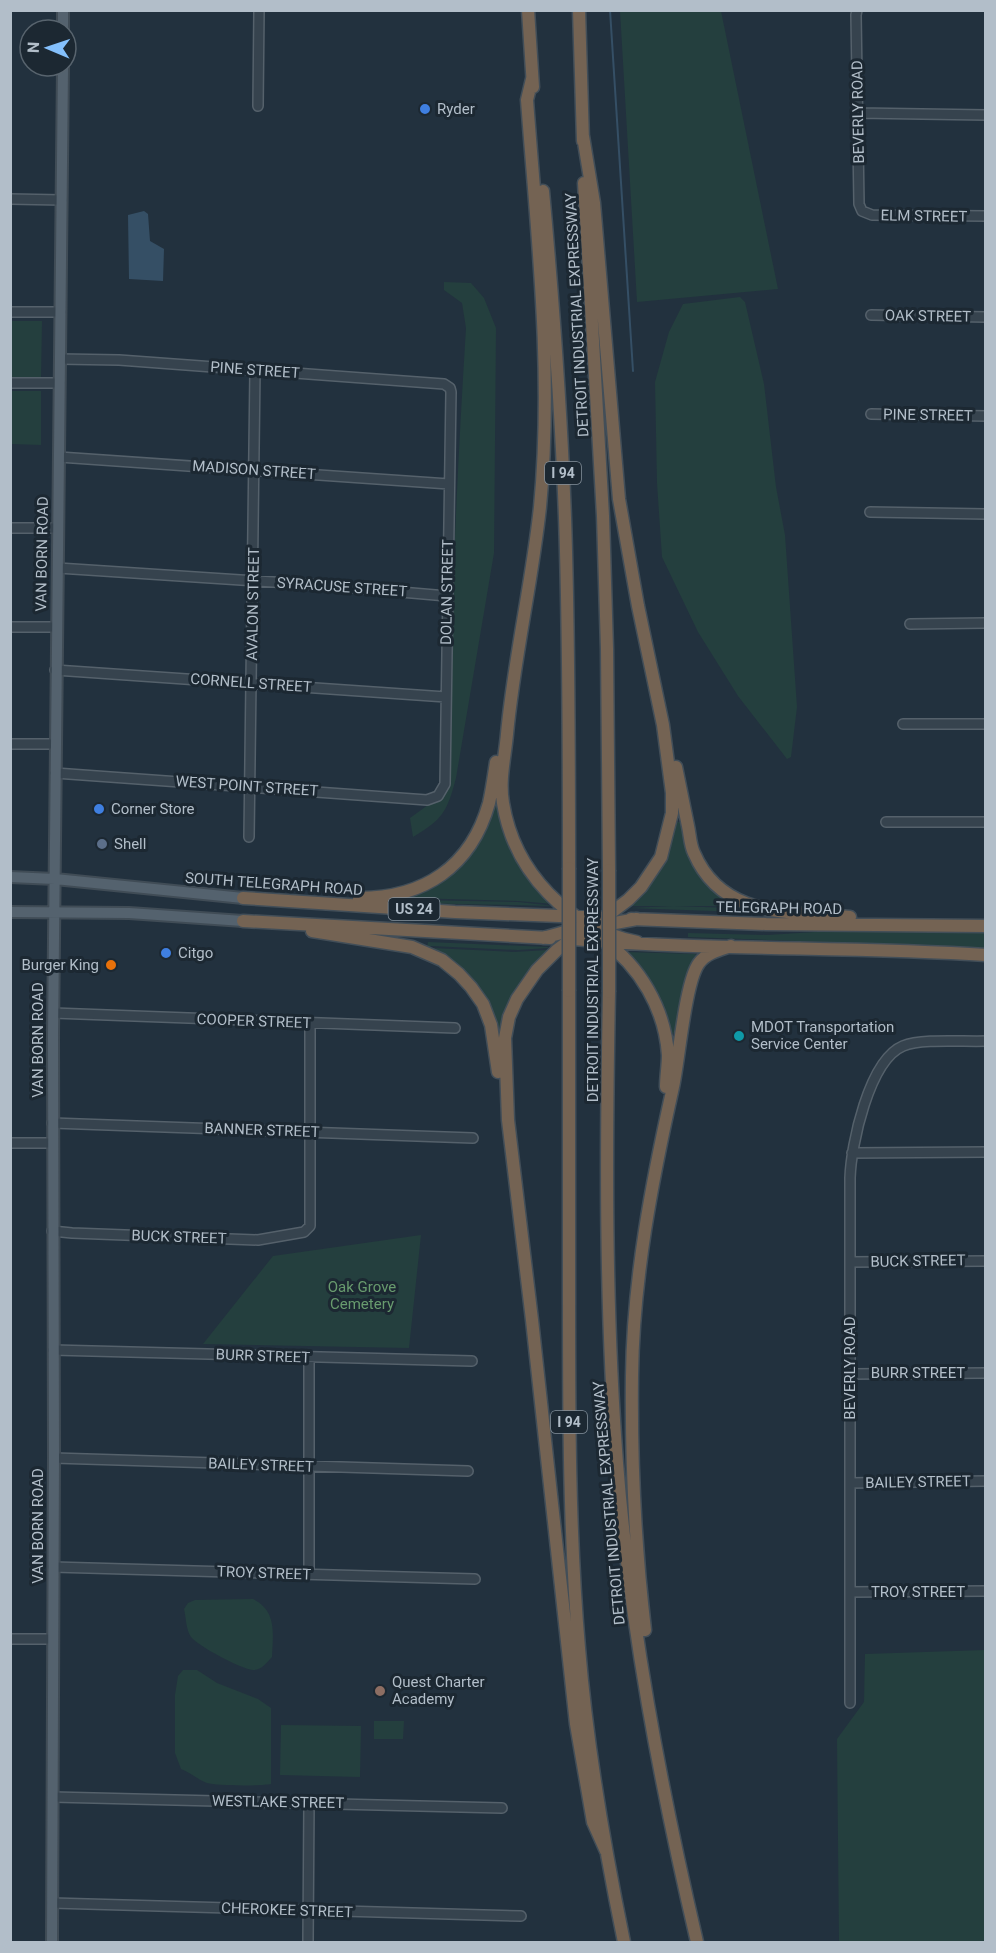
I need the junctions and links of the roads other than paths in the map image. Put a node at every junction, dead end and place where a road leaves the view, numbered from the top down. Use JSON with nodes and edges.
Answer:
{"nodes":[{"id":1,"x":259,"y":10,"type":"edge"},
{"id":2,"x":528,"y":10,"type":"edge"},
{"id":3,"x":579,"y":10,"type":"edge"},
{"id":4,"x":858,"y":10,"type":"edge"},
{"id":5,"x":63,"y":78,"type":"edge"},
{"id":6,"x":532,"y":79,"type":"junction"},
{"id":7,"x":258,"y":106,"type":"dead end"},
{"id":8,"x":858,"y":113,"type":"junction"},
{"id":9,"x":986,"y":115,"type":"edge"},
{"id":10,"x":583,"y":136,"type":"junction"},
{"id":11,"x":10,"y":199,"type":"edge"},
{"id":12,"x":62,"y":200,"type":"junction"},
{"id":13,"x":864,"y":212,"type":"joint"},
{"id":14,"x":986,"y":216,"type":"edge"},
{"id":15,"x":10,"y":312,"type":"edge"},
{"id":16,"x":61,"y":312,"type":"junction"},
{"id":17,"x":871,"y":315,"type":"dead end"},
{"id":18,"x":986,"y":316,"type":"edge"},
{"id":19,"x":60,"y":359,"type":"junction"},
{"id":20,"x":255,"y":371,"type":"junction"},
{"id":21,"x":10,"y":383,"type":"edge"},
{"id":22,"x":60,"y":383,"type":"junction"},
{"id":23,"x":448,"y":386,"type":"joint"},
{"id":24,"x":871,"y":414,"type":"dead end"},
{"id":25,"x":986,"y":416,"type":"edge"},
{"id":26,"x":59,"y":457,"type":"junction"},
{"id":27,"x":254,"y":470,"type":"junction"},
{"id":28,"x":449,"y":484,"type":"junction"},
{"id":29,"x":870,"y":512,"type":"dead end"},
{"id":30,"x":986,"y":514,"type":"edge"},
{"id":31,"x":10,"y":528,"type":"edge"},
{"id":32,"x":58,"y":528,"type":"junction"},
{"id":33,"x":57,"y":568,"type":"junction"},
{"id":34,"x":253,"y":580,"type":"junction"},
{"id":35,"x":447,"y":596,"type":"junction"},
{"id":36,"x":910,"y":624,"type":"dead end"},
{"id":37,"x":986,"y":624,"type":"edge"},
{"id":38,"x":10,"y":627,"type":"edge"},
{"id":39,"x":56,"y":627,"type":"junction"},
{"id":40,"x":56,"y":670,"type":"junction"},
{"id":41,"x":252,"y":683,"type":"junction"},
{"id":42,"x":446,"y":697,"type":"junction"},
{"id":43,"x":508,"y":711,"type":"junction"},
{"id":44,"x":903,"y":724,"type":"dead end"},
{"id":45,"x":986,"y":724,"type":"edge"},
{"id":46,"x":663,"y":725,"type":"junction"},
{"id":47,"x":10,"y":744,"type":"edge"},
{"id":48,"x":55,"y":744,"type":"junction"},
{"id":49,"x":55,"y":773,"type":"junction"},
{"id":50,"x":249,"y":786,"type":"junction"},
{"id":51,"x":438,"y":796,"type":"joint"},
{"id":52,"x":886,"y":822,"type":"dead end"},
{"id":53,"x":986,"y":822,"type":"edge"},
{"id":54,"x":249,"y":837,"type":"dead end"},
{"id":55,"x":10,"y":877,"type":"edge"},
{"id":56,"x":55,"y":879,"type":"junction"},
{"id":57,"x":243,"y":898,"type":"joint"},
{"id":58,"x":256,"y":899,"type":"junction"},
{"id":59,"x":54,"y":911,"type":"junction"},
{"id":60,"x":10,"y":912,"type":"edge"},
{"id":61,"x":543,"y":915,"type":"junction"},
{"id":62,"x":572,"y":916,"type":"junction"},
{"id":63,"x":606,"y":917,"type":"junction"},
{"id":64,"x":637,"y":919,"type":"junction"},
{"id":65,"x":249,"y":921,"type":"junction"},
{"id":66,"x":932,"y":924,"type":"junction"},
{"id":67,"x":986,"y":926,"type":"edge"},
{"id":68,"x":589,"y":928,"type":"junction"},
{"id":69,"x":543,"y":938,"type":"junction"},
{"id":70,"x":573,"y":938,"type":"junction"},
{"id":71,"x":605,"y":941,"type":"junction"},
{"id":72,"x":637,"y":942,"type":"junction"},
{"id":73,"x":730,"y":946,"type":"junction"},
{"id":74,"x":986,"y":956,"type":"edge"},
{"id":75,"x":53,"y":1013,"type":"junction"},
{"id":76,"x":310,"y":1023,"type":"junction"},
{"id":77,"x":455,"y":1029,"type":"dead end"},
{"id":78,"x":986,"y":1041,"type":"edge"},
{"id":79,"x":666,"y":1115,"type":"junction"},
{"id":80,"x":508,"y":1120,"type":"junction"},
{"id":81,"x":52,"y":1123,"type":"junction"},
{"id":82,"x":310,"y":1132,"type":"junction"},
{"id":83,"x":473,"y":1138,"type":"dead end"},
{"id":84,"x":10,"y":1143,"type":"edge"},
{"id":85,"x":52,"y":1143,"type":"junction"},
{"id":86,"x":986,"y":1152,"type":"edge"},
{"id":87,"x":852,"y":1153,"type":"junction"},
{"id":88,"x":52,"y":1231,"type":"junction"},
{"id":89,"x":986,"y":1261,"type":"edge"},
{"id":90,"x":850,"y":1262,"type":"junction"},
{"id":91,"x":53,"y":1350,"type":"junction"},
{"id":92,"x":309,"y":1357,"type":"junction"},
{"id":93,"x":472,"y":1361,"type":"dead end"},
{"id":94,"x":986,"y":1372,"type":"edge"},
{"id":95,"x":850,"y":1374,"type":"junction"},
{"id":96,"x":54,"y":1458,"type":"junction"},
{"id":97,"x":309,"y":1467,"type":"junction"},
{"id":98,"x":468,"y":1471,"type":"dead end"},
{"id":99,"x":986,"y":1482,"type":"edge"},
{"id":100,"x":850,"y":1483,"type":"junction"},
{"id":101,"x":53,"y":1567,"type":"junction"},
{"id":102,"x":309,"y":1574,"type":"junction"},
{"id":103,"x":475,"y":1579,"type":"dead end"},
{"id":104,"x":850,"y":1592,"type":"junction"},
{"id":105,"x":986,"y":1592,"type":"edge"},
{"id":106,"x":10,"y":1639,"type":"edge"},
{"id":107,"x":53,"y":1639,"type":"junction"},
{"id":108,"x":647,"y":1700,"type":"junction"},
{"id":109,"x":850,"y":1703,"type":"dead end"},
{"id":110,"x":53,"y":1797,"type":"junction"},
{"id":111,"x":309,"y":1803,"type":"junction"},
{"id":112,"x":502,"y":1808,"type":"dead end"},
{"id":113,"x":606,"y":1851,"type":"junction"},
{"id":114,"x":52,"y":1903,"type":"junction"},
{"id":115,"x":308,"y":1911,"type":"junction"},
{"id":116,"x":521,"y":1916,"type":"dead end"},
{"id":117,"x":52,"y":1942,"type":"edge"},
{"id":118,"x":308,"y":1942,"type":"edge"},
{"id":119,"x":624,"y":1942,"type":"edge"},
{"id":120,"x":697,"y":1942,"type":"edge"}],
"edges":[{"from":1,"to":7,"type":"street"},
{"from":2,"to":6,"type":"highway","name":"DETROIT INDUSTRIAL EXPRESSWAY","number":"I 94"},
{"from":3,"to":10,"type":"highway","name":"DETROIT INDUSTRIAL EXPRESSWAY","number":"I 94"},
{"from":4,"to":8,"type":"street","name":"BEVERLY ROAD"},
{"from":5,"to":12,"type":"main road","name":"VAN BORN ROAD"},
{"from":6,"to":43,"type":"highway"},
{"from":6,"to":113,"type":"highway","name":"DETROIT INDUSTRIAL EXPRESSWAY","number":"I 94","bridge":true},
{"from":8,"to":9,"type":"street"},
{"from":8,"to":13,"type":"street","name":"BEVERLY ROAD"},
{"from":10,"to":46,"type":"highway"},
{"from":10,"to":108,"type":"highway","name":"DETROIT INDUSTRIAL EXPRESSWAY","number":"I 94","bridge":true},
{"from":11,"to":12,"type":"street"},
{"from":12,"to":16,"type":"main road","name":"VAN BORN ROAD"},
{"from":13,"to":14,"type":"street","name":"ELM STREET"},
{"from":15,"to":16,"type":"street"},
{"from":16,"to":19,"type":"main road","name":"VAN BORN ROAD"},
{"from":17,"to":18,"type":"street","name":"OAK STREET"},
{"from":19,"to":20,"type":"street","name":"PINE STREET"},
{"from":19,"to":22,"type":"main road","name":"VAN BORN ROAD"},
{"from":20,"to":23,"type":"street","name":"PINE STREET"},
{"from":20,"to":27,"type":"street","name":"AVALON STREET"},
{"from":21,"to":22,"type":"street"},
{"from":22,"to":26,"type":"main road","name":"VAN BORN ROAD"},
{"from":23,"to":28,"type":"street","name":"DOLAN STREET"},
{"from":24,"to":25,"type":"street","name":"PINE STREET"},
{"from":26,"to":27,"type":"street","name":"MADISON STREET"},
{"from":26,"to":32,"type":"main road","name":"VAN BORN ROAD"},
{"from":27,"to":28,"type":"street","name":"MADISON STREET"},
{"from":27,"to":34,"type":"street","name":"AVALON STREET"},
{"from":28,"to":35,"type":"street","name":"DOLAN STREET"},
{"from":29,"to":30,"type":"street"},
{"from":31,"to":32,"type":"street"},
{"from":32,"to":33,"type":"main road","name":"VAN BORN ROAD"},
{"from":33,"to":34,"type":"street","name":"SYRACUSE STREET"},
{"from":33,"to":39,"type":"main road","name":"VAN BORN ROAD"},
{"from":34,"to":35,"type":"street","name":"SYRACUSE STREET"},
{"from":34,"to":41,"type":"street","name":"AVALON STREET"},
{"from":35,"to":42,"type":"street","name":"DOLAN STREET"},
{"from":36,"to":37,"type":"street"},
{"from":38,"to":39,"type":"street"},
{"from":39,"to":40,"type":"main road","name":"VAN BORN ROAD"},
{"from":40,"to":41,"type":"street","name":"CORNELL STREET"},
{"from":40,"to":48,"type":"main road","name":"VAN BORN ROAD"},
{"from":41,"to":42,"type":"street","name":"CORNELL STREET"},
{"from":41,"to":50,"type":"street","name":"AVALON STREET"},
{"from":42,"to":51,"type":"street","name":"DOLAN STREET"},
{"from":43,"to":58,"type":"highway"},
{"from":43,"to":62,"type":"highway"},
{"from":44,"to":45,"type":"street"},
{"from":46,"to":63,"type":"highway"},
{"from":46,"to":66,"type":"highway"},
{"from":47,"to":48,"type":"street"},
{"from":48,"to":49,"type":"main road","name":"VAN BORN ROAD"},
{"from":49,"to":50,"type":"street","name":"WEST POINT STREET"},
{"from":49,"to":56,"type":"main road","name":"VAN BORN ROAD"},
{"from":50,"to":51,"type":"street","name":"WEST POINT STREET"},
{"from":50,"to":54,"type":"street","name":"AVALON STREET"},
{"from":52,"to":53,"type":"street"},
{"from":55,"to":56,"type":"main road","name":"SOUTH TELEGRAPH ROAD","number":"US 24"},
{"from":56,"to":57,"type":"main road","name":"SOUTH TELEGRAPH ROAD","number":"US 24"},
{"from":56,"to":59,"type":"main road","name":"VAN BORN ROAD"},
{"from":57,"to":58,"type":"highway","name":"SOUTH TELEGRAPH ROAD","number":"US 24"},
{"from":58,"to":61,"type":"highway","name":"SOUTH TELEGRAPH ROAD","number":"US 24"},
{"from":59,"to":60,"type":"main road","number":"US 24"},
{"from":59,"to":65,"type":"main road","number":"US 24"},
{"from":59,"to":75,"type":"main road","name":"VAN BORN ROAD"},
{"from":61,"to":62,"type":"highway","name":"SOUTH TELEGRAPH ROAD","number":"US 24"},
{"from":61,"to":68,"type":"highway"},
{"from":62,"to":63,"type":"highway","name":"TELEGRAPH ROAD","number":"US 24"},
{"from":62,"to":68,"type":"highway"},
{"from":63,"to":64,"type":"highway","name":"TELEGRAPH ROAD","number":"US 24"},
{"from":63,"to":68,"type":"highway"},
{"from":64,"to":66,"type":"highway","name":"TELEGRAPH ROAD","number":"US 24"},
{"from":64,"to":68,"type":"highway"},
{"from":65,"to":69,"type":"highway","number":"US 24"},
{"from":65,"to":80,"type":"highway"},
{"from":66,"to":67,"type":"highway","name":"TELEGRAPH ROAD","number":"US 24"},
{"from":68,"to":69,"type":"highway"},
{"from":68,"to":70,"type":"highway"},
{"from":68,"to":71,"type":"highway"},
{"from":68,"to":72,"type":"highway"},
{"from":69,"to":70,"type":"highway","number":"US 24"},
{"from":70,"to":71,"type":"highway","number":"US 24"},
{"from":70,"to":80,"type":"highway"},
{"from":71,"to":72,"type":"highway","number":"US 24"},
{"from":71,"to":79,"type":"highway"},
{"from":72,"to":73,"type":"highway","number":"US 24"},
{"from":73,"to":74,"type":"highway","number":"US 24"},
{"from":73,"to":79,"type":"highway"},
{"from":75,"to":76,"type":"street","name":"COOPER STREET"},
{"from":75,"to":81,"type":"main road","name":"VAN BORN ROAD"},
{"from":76,"to":77,"type":"street","name":"COOPER STREET"},
{"from":76,"to":82,"type":"street"},
{"from":78,"to":87,"type":"street","name":"BEVERLY ROAD"},
{"from":79,"to":108,"type":"highway"},
{"from":80,"to":113,"type":"highway"},
{"from":81,"to":82,"type":"street","name":"BANNER STREET"},
{"from":81,"to":85,"type":"main road","name":"VAN BORN ROAD"},
{"from":82,"to":83,"type":"street","name":"BANNER STREET"},
{"from":82,"to":88,"type":"street","name":"BUCK STREET"},
{"from":84,"to":85,"type":"street"},
{"from":85,"to":88,"type":"main road","name":"VAN BORN ROAD"},
{"from":86,"to":87,"type":"street"},
{"from":87,"to":90,"type":"street","name":"BEVERLY ROAD"},
{"from":88,"to":91,"type":"main road","name":"VAN BORN ROAD"},
{"from":89,"to":90,"type":"street","name":"BUCK STREET"},
{"from":90,"to":95,"type":"street","name":"BEVERLY ROAD"},
{"from":91,"to":92,"type":"street","name":"BURR STREET"},
{"from":91,"to":96,"type":"main road","name":"VAN BORN ROAD"},
{"from":92,"to":93,"type":"street","name":"BURR STREET"},
{"from":92,"to":97,"type":"street"},
{"from":94,"to":95,"type":"street","name":"BURR STREET"},
{"from":95,"to":100,"type":"street","name":"BEVERLY ROAD"},
{"from":96,"to":97,"type":"street","name":"BAILEY STREET"},
{"from":96,"to":101,"type":"main road","name":"VAN BORN ROAD"},
{"from":97,"to":98,"type":"street","name":"BAILEY STREET"},
{"from":97,"to":102,"type":"street"},
{"from":99,"to":100,"type":"street","name":"BAILEY STREET"},
{"from":100,"to":104,"type":"street","name":"BEVERLY ROAD"},
{"from":101,"to":102,"type":"street","name":"TROY STREET"},
{"from":101,"to":107,"type":"main road","name":"VAN BORN ROAD"},
{"from":102,"to":103,"type":"street","name":"TROY STREET"},
{"from":104,"to":105,"type":"street","name":"TROY STREET"},
{"from":104,"to":109,"type":"street","name":"BEVERLY ROAD"},
{"from":106,"to":107,"type":"street"},
{"from":107,"to":110,"type":"main road","name":"VAN BORN ROAD"},
{"from":108,"to":120,"type":"highway","name":"DETROIT INDUSTRIAL EXPRESSWAY","number":"I 94"},
{"from":110,"to":111,"type":"street","name":"WESTLAKE STREET"},
{"from":110,"to":114,"type":"main road","name":"VAN BORN ROAD"},
{"from":111,"to":112,"type":"street","name":"WESTLAKE STREET"},
{"from":111,"to":115,"type":"street"},
{"from":113,"to":119,"type":"highway","name":"DETROIT INDUSTRIAL EXPRESSWAY","number":"I 94"},
{"from":114,"to":115,"type":"street","name":"CHEROKEE STREET"},
{"from":114,"to":117,"type":"main road","name":"VAN BORN ROAD"},
{"from":115,"to":116,"type":"street","name":"CHEROKEE STREET"},
{"from":115,"to":118,"type":"street"}]}
